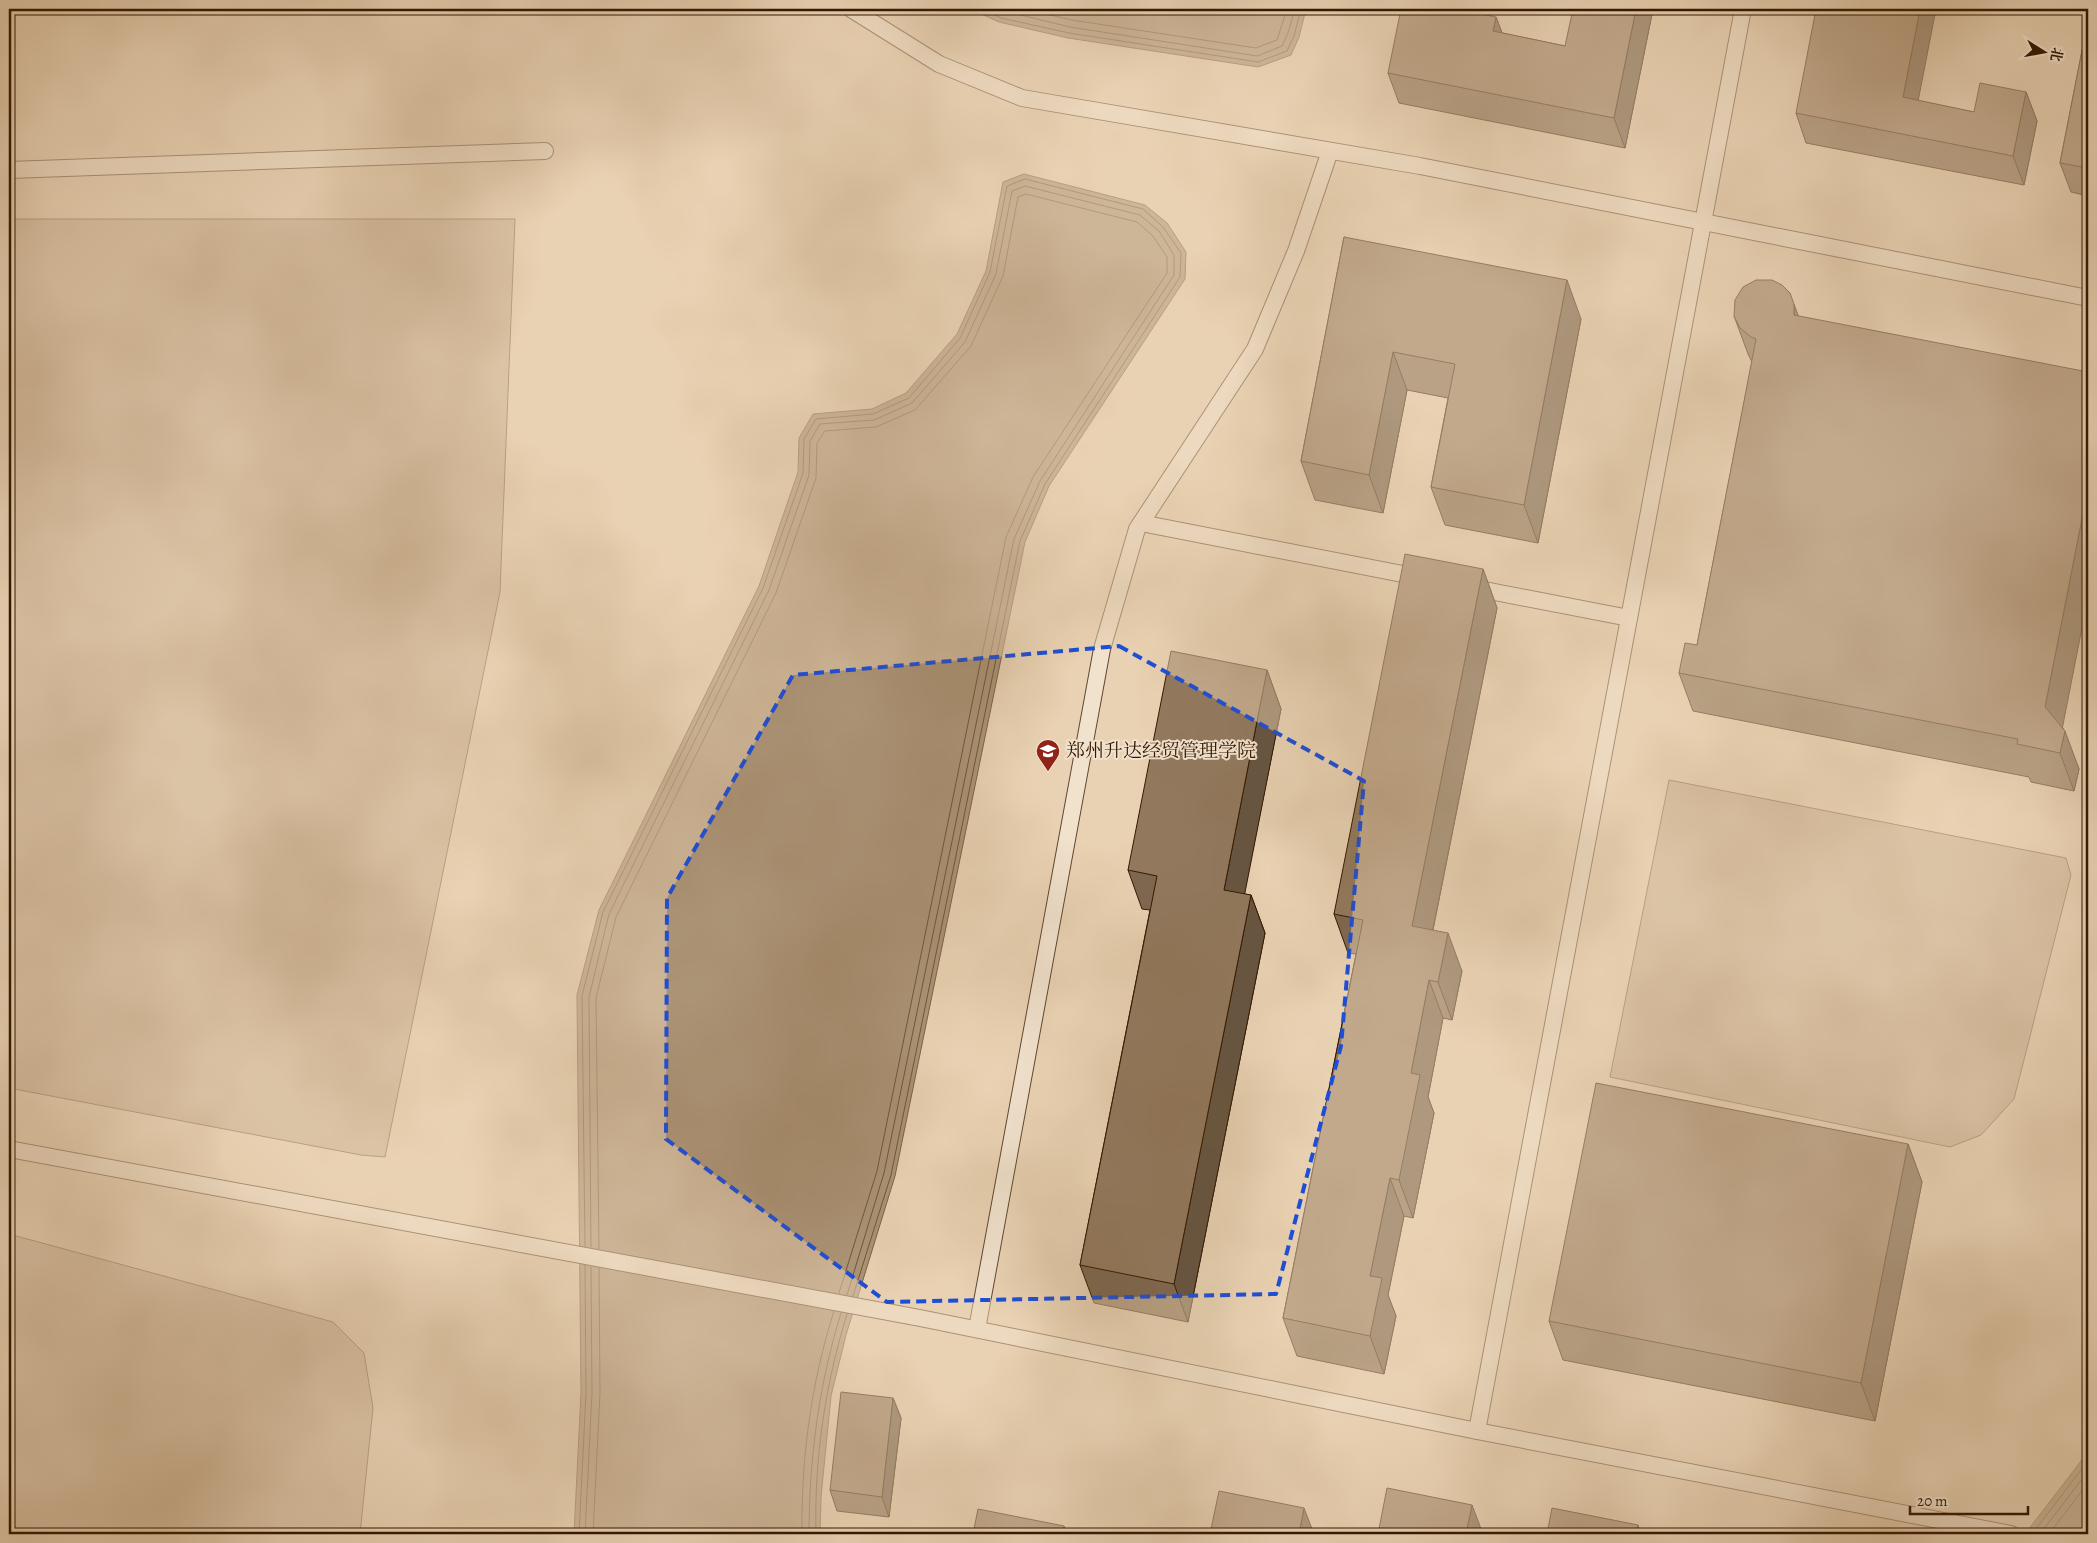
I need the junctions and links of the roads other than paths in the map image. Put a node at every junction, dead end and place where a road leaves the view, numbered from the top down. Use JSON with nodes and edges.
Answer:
{"nodes":[{"id":1,"x":851,"y":9,"type":"edge"},
{"id":2,"x":1742,"y":9,"type":"edge"},
{"id":3,"x":1330,"y":150,"type":"junction"},
{"id":4,"x":545,"y":151,"type":"dead end"},
{"id":5,"x":9,"y":170,"type":"edge"},
{"id":6,"x":1703,"y":222,"type":"junction"},
{"id":7,"x":2088,"y":298,"type":"edge"},
{"id":8,"x":1141,"y":523,"type":"junction"},
{"id":9,"x":1434,"y":580,"type":"edge"},
{"id":10,"x":1453,"y":584,"type":"edge"},
{"id":11,"x":1629,"y":618,"type":"junction"},
{"id":12,"x":9,"y":1149,"type":"edge"},
{"id":13,"x":977,"y":1329,"type":"junction"},
{"id":14,"x":1477,"y":1431,"type":"junction"},
{"id":15,"x":2011,"y":1534,"type":"edge"}],
"edges":[{"from":1,"to":3,"type":"lane"},
{"from":2,"to":6,"type":"lane"},
{"from":3,"to":6,"type":"lane"},
{"from":3,"to":8,"type":"lane"},
{"from":4,"to":5,"type":"lane"},
{"from":6,"to":7,"type":"lane"},
{"from":6,"to":11,"type":"lane"},
{"from":8,"to":9,"type":"lane"},
{"from":8,"to":13,"type":"lane"},
{"from":10,"to":11,"type":"lane"},
{"from":11,"to":14,"type":"lane"},
{"from":12,"to":13,"type":"lane"},
{"from":13,"to":14,"type":"lane"},
{"from":14,"to":15,"type":"lane"}]}
